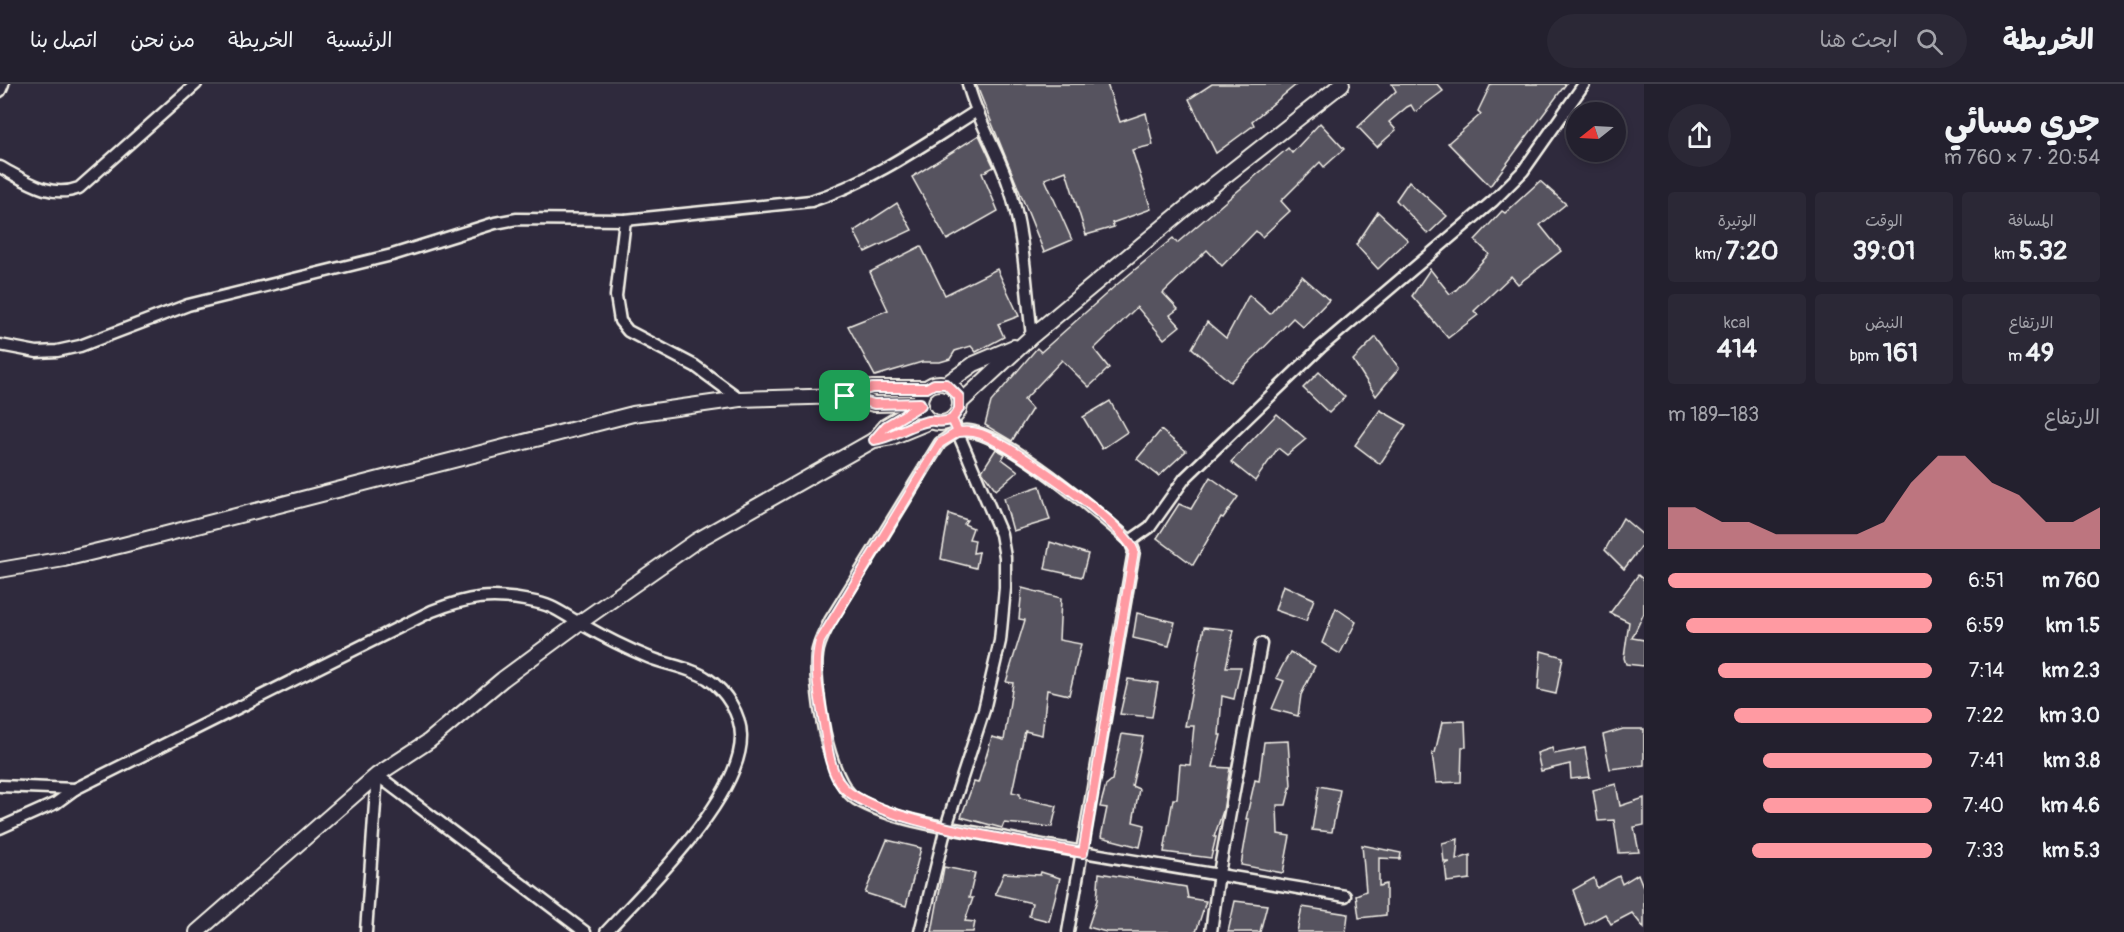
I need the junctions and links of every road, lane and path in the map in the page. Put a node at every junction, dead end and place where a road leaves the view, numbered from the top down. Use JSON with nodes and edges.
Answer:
{"nodes":[{"id":1,"x":3,"y":84,"type":"edge"},
{"id":2,"x":196,"y":84,"type":"edge"},
{"id":3,"x":968,"y":84,"type":"edge"},
{"id":4,"x":1342,"y":84,"type":"edge"},
{"id":5,"x":1584,"y":84,"type":"edge"},
{"id":6,"x":0,"y":91,"type":"edge"},
{"id":7,"x":975,"y":112,"type":"junction"},
{"id":8,"x":0,"y":167,"type":"edge"},
{"id":9,"x":625,"y":220,"type":"junction"},
{"id":10,"x":1028,"y":339,"type":"junction"},
{"id":11,"x":0,"y":345,"type":"edge"},
{"id":12,"x":946,"y":384,"type":"junction"},
{"id":13,"x":927,"y":388,"type":"junction"},
{"id":14,"x":845,"y":396,"type":"junction"},
{"id":15,"x":740,"y":399,"type":"junction"},
{"id":16,"x":960,"y":403,"type":"junction"},
{"id":17,"x":920,"y":404,"type":"junction"},
{"id":18,"x":931,"y":421,"type":"junction"},
{"id":19,"x":955,"y":425,"type":"junction"},
{"id":20,"x":874,"y":440,"type":"junction"},
{"id":21,"x":1130,"y":541,"type":"junction"},
{"id":22,"x":0,"y":570,"type":"edge"},
{"id":23,"x":579,"y":623,"type":"junction"},
{"id":24,"x":1261,"y":644,"type":"dead end"},
{"id":25,"x":377,"y":775,"type":"junction"},
{"id":26,"x":0,"y":786,"type":"edge"},
{"id":27,"x":75,"y":789,"type":"junction"},
{"id":28,"x":946,"y":827,"type":"junction"},
{"id":29,"x":0,"y":828,"type":"edge"},
{"id":30,"x":1083,"y":853,"type":"junction"},
{"id":31,"x":1219,"y":873,"type":"junction"},
{"id":32,"x":1345,"y":896,"type":"dead end"},
{"id":33,"x":197,"y":932,"type":"edge"},
{"id":34,"x":366,"y":932,"type":"edge"},
{"id":35,"x":585,"y":932,"type":"edge"},
{"id":36,"x":606,"y":932,"type":"edge"},
{"id":37,"x":920,"y":932,"type":"edge"},
{"id":38,"x":1068,"y":932,"type":"edge"},
{"id":39,"x":1211,"y":932,"type":"edge"}],
"edges":[{"from":1,"to":6,"type":"street"},
{"from":2,"to":8,"type":"street"},
{"from":3,"to":7,"type":"street"},
{"from":4,"to":10,"type":"street"},
{"from":5,"to":21,"type":"street"},
{"from":7,"to":9,"type":"street"},
{"from":7,"to":10,"type":"street"},
{"from":9,"to":11,"type":"street"},
{"from":9,"to":15,"type":"street"},
{"from":10,"to":12,"type":"street"},
{"from":10,"to":16,"type":"street"},
{"from":12,"to":13,"type":"street"},
{"from":12,"to":16,"type":"street"},
{"from":13,"to":14,"type":"street"},
{"from":13,"to":17,"type":"street"},
{"from":14,"to":15,"type":"street"},
{"from":14,"to":17,"type":"street"},
{"from":15,"to":22,"type":"street"},
{"from":16,"to":19,"type":"street"},
{"from":17,"to":18,"type":"street"},
{"from":17,"to":20,"type":"street"},
{"from":18,"to":19,"type":"street"},
{"from":18,"to":20,"type":"street"},
{"from":19,"to":21,"type":"street"},
{"from":19,"to":28,"type":"street"},
{"from":19,"to":28,"type":"street"},
{"from":20,"to":23,"type":"street"},
{"from":21,"to":30,"type":"street"},
{"from":23,"to":25,"type":"street"},
{"from":23,"to":27,"type":"street"},
{"from":23,"to":36,"type":"street"},
{"from":24,"to":31,"type":"street"},
{"from":25,"to":33,"type":"street"},
{"from":25,"to":34,"type":"street"},
{"from":25,"to":35,"type":"street"},
{"from":26,"to":27,"type":"street"},
{"from":27,"to":29,"type":"street"},
{"from":28,"to":30,"type":"street"},
{"from":28,"to":37,"type":"street"},
{"from":30,"to":31,"type":"street"},
{"from":30,"to":38,"type":"street"},
{"from":31,"to":32,"type":"street"},
{"from":31,"to":39,"type":"street"}]}
